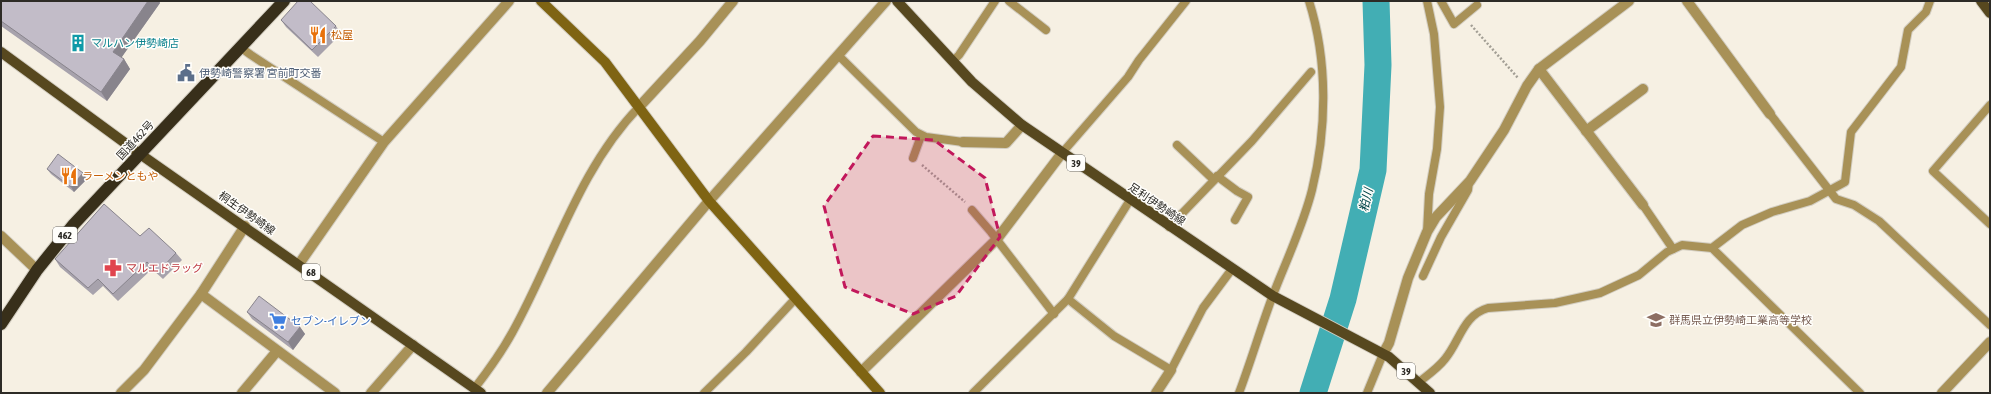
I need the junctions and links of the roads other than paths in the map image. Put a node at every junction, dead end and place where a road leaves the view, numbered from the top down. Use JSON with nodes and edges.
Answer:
{"nodes":[{"id":1,"x":284,"y":1,"type":"edge"},
{"id":2,"x":509,"y":1,"type":"edge"},
{"id":3,"x":541,"y":1,"type":"edge"},
{"id":4,"x":733,"y":1,"type":"edge"},
{"id":5,"x":886,"y":1,"type":"edge"},
{"id":6,"x":897,"y":1,"type":"edge"},
{"id":7,"x":995,"y":1,"type":"edge"},
{"id":8,"x":1010,"y":1,"type":"edge"},
{"id":9,"x":1186,"y":1,"type":"edge"},
{"id":10,"x":1309,"y":1,"type":"edge"},
{"id":11,"x":1428,"y":1,"type":"edge"},
{"id":12,"x":1441,"y":1,"type":"edge"},
{"id":13,"x":1629,"y":1,"type":"edge"},
{"id":14,"x":1687,"y":1,"type":"edge"},
{"id":15,"x":1930,"y":1,"type":"edge"},
{"id":16,"x":1981,"y":1,"type":"edge"},
{"id":17,"x":1478,"y":5,"type":"dead end"},
{"id":18,"x":1990,"y":13,"type":"edge"},
{"id":19,"x":1046,"y":30,"type":"dead end"},
{"id":20,"x":240,"y":47,"type":"junction"},
{"id":21,"x":1,"y":52,"type":"edge"},
{"id":22,"x":838,"y":55,"type":"junction"},
{"id":23,"x":953,"y":61,"type":"junction"},
{"id":24,"x":1539,"y":69,"type":"junction"},
{"id":25,"x":1311,"y":72,"type":"dead end"},
{"id":26,"x":1643,"y":89,"type":"dead end"},
{"id":27,"x":1990,"y":105,"type":"edge"},
{"id":28,"x":639,"y":107,"type":"junction"},
{"id":29,"x":1770,"y":114,"type":"joint"},
{"id":30,"x":1022,"y":125,"type":"junction"},
{"id":31,"x":1586,"y":131,"type":"junction"},
{"id":32,"x":921,"y":136,"type":"junction"},
{"id":33,"x":384,"y":142,"type":"junction"},
{"id":34,"x":964,"y":142,"type":"joint"},
{"id":35,"x":1177,"y":145,"type":"dead end"},
{"id":36,"x":1062,"y":153,"type":"junction"},
{"id":37,"x":140,"y":154,"type":"junction"},
{"id":38,"x":913,"y":158,"type":"road end"},
{"id":39,"x":1215,"y":178,"type":"junction"},
{"id":40,"x":1470,"y":181,"type":"junction"},
{"id":41,"x":1828,"y":190,"type":"junction"},
{"id":42,"x":1130,"y":200,"type":"junction"},
{"id":43,"x":709,"y":201,"type":"junction"},
{"id":44,"x":1643,"y":205,"type":"joint"},
{"id":45,"x":972,"y":210,"type":"road end"},
{"id":46,"x":1236,"y":220,"type":"dead end"},
{"id":47,"x":1990,"y":224,"type":"edge"},
{"id":48,"x":245,"y":226,"type":"junction"},
{"id":49,"x":1169,"y":227,"type":"junction"},
{"id":50,"x":1427,"y":232,"type":"junction"},
{"id":51,"x":1,"y":236,"type":"edge"},
{"id":52,"x":997,"y":239,"type":"junction"},
{"id":53,"x":1712,"y":248,"type":"junction"},
{"id":54,"x":1673,"y":249,"type":"junction"},
{"id":55,"x":299,"y":264,"type":"junction"},
{"id":56,"x":1232,"y":268,"type":"junction"},
{"id":57,"x":37,"y":270,"type":"junction"},
{"id":58,"x":1424,"y":276,"type":"dead end"},
{"id":59,"x":201,"y":294,"type":"junction"},
{"id":60,"x":1275,"y":297,"type":"junction"},
{"id":61,"x":795,"y":298,"type":"junction"},
{"id":62,"x":1068,"y":299,"type":"junction"},
{"id":63,"x":1054,"y":314,"type":"junction"},
{"id":64,"x":1,"y":324,"type":"edge"},
{"id":65,"x":1990,"y":325,"type":"edge"},
{"id":66,"x":1990,"y":342,"type":"edge"},
{"id":67,"x":413,"y":345,"type":"junction"},
{"id":68,"x":277,"y":352,"type":"junction"},
{"id":69,"x":1381,"y":352,"type":"junction"},
{"id":70,"x":1171,"y":370,"type":"junction"},
{"id":71,"x":861,"y":372,"type":"junction"},
{"id":72,"x":1419,"y":382,"type":"junction"},
{"id":73,"x":476,"y":391,"type":"edge"},
{"id":74,"x":876,"y":392,"type":"edge"},
{"id":75,"x":121,"y":393,"type":"edge"},
{"id":76,"x":242,"y":393,"type":"edge"},
{"id":77,"x":335,"y":393,"type":"edge"},
{"id":78,"x":371,"y":393,"type":"edge"},
{"id":79,"x":547,"y":393,"type":"edge"},
{"id":80,"x":704,"y":393,"type":"edge"},
{"id":81,"x":973,"y":393,"type":"edge"},
{"id":82,"x":1156,"y":393,"type":"edge"},
{"id":83,"x":1239,"y":393,"type":"edge"},
{"id":84,"x":1367,"y":393,"type":"edge"},
{"id":85,"x":1430,"y":393,"type":"edge"},
{"id":86,"x":1860,"y":393,"type":"edge"},
{"id":87,"x":1942,"y":393,"type":"edge"}],
"edges":[{"from":1,"to":20,"type":"highway","name":"国道462号","number":"462"},
{"from":2,"to":33,"type":"street"},
{"from":3,"to":28,"type":"street"},
{"from":4,"to":28,"type":"street"},
{"from":5,"to":22,"type":"street"},
{"from":6,"to":23,"type":"main road","name":"足利伊勢崎線","number":"39"},
{"from":7,"to":23,"type":"lane"},
{"from":8,"to":19,"type":"lane"},
{"from":9,"to":36,"type":"lane"},
{"from":10,"to":60,"type":"lane"},
{"from":11,"to":50,"type":"lane"},
{"from":12,"to":17,"type":"lane"},
{"from":13,"to":24,"type":"street"},
{"from":14,"to":29,"type":"street"},
{"from":15,"to":41,"type":"lane"},
{"from":16,"to":18,"type":"main road"},
{"from":20,"to":33,"type":"lane"},
{"from":20,"to":37,"type":"highway","name":"国道462号","number":"462"},
{"from":21,"to":37,"type":"main road","name":"桐生伊勢崎線","number":"68"},
{"from":22,"to":32,"type":"lane"},
{"from":22,"to":43,"type":"street"},
{"from":23,"to":30,"type":"main road","name":"足利伊勢崎線","number":"39"},
{"from":24,"to":31,"type":"street"},
{"from":24,"to":40,"type":"street"},
{"from":25,"to":39,"type":"lane"},
{"from":26,"to":31,"type":"street"},
{"from":27,"to":47,"type":"lane"},
{"from":28,"to":43,"type":"street"},
{"from":28,"to":73,"type":"lane"},
{"from":29,"to":41,"type":"lane"},
{"from":30,"to":34,"type":"street"},
{"from":30,"to":36,"type":"main road","name":"足利伊勢崎線","number":"39"},
{"from":31,"to":44,"type":"street"},
{"from":32,"to":34,"type":"lane"},
{"from":32,"to":38,"type":"lane"},
{"from":33,"to":55,"type":"street"},
{"from":35,"to":39,"type":"lane"},
{"from":36,"to":42,"type":"main road","name":"足利伊勢崎線","number":"39"},
{"from":36,"to":52,"type":"street"},
{"from":37,"to":48,"type":"main road","name":"桐生伊勢崎線","number":"68"},
{"from":37,"to":57,"type":"highway","name":"国道462号","number":"462"},
{"from":39,"to":46,"type":"lane"},
{"from":39,"to":49,"type":"lane"},
{"from":40,"to":50,"type":"street"},
{"from":40,"to":58,"type":"lane"},
{"from":41,"to":53,"type":"lane"},
{"from":41,"to":65,"type":"lane"},
{"from":42,"to":49,"type":"main road","name":"足利伊勢崎線","number":"39"},
{"from":42,"to":62,"type":"lane"},
{"from":43,"to":61,"type":"street"},
{"from":43,"to":79,"type":"street"},
{"from":44,"to":54,"type":"lane"},
{"from":45,"to":52,"type":"lane"},
{"from":48,"to":55,"type":"main road","name":"桐生伊勢崎線","number":"68"},
{"from":48,"to":59,"type":"street"},
{"from":49,"to":56,"type":"main road","name":"足利伊勢崎線","number":"39"},
{"from":50,"to":69,"type":"street"},
{"from":51,"to":57,"type":"street"},
{"from":52,"to":63,"type":"lane"},
{"from":52,"to":71,"type":"street"},
{"from":53,"to":54,"type":"lane"},
{"from":53,"to":86,"type":"lane"},
{"from":54,"to":72,"type":"lane"},
{"from":55,"to":67,"type":"main road","name":"桐生伊勢崎線","number":"68"},
{"from":56,"to":60,"type":"main road","name":"足利伊勢崎線","number":"39"},
{"from":56,"to":70,"type":"lane"},
{"from":57,"to":64,"type":"highway","name":"国道462号","number":"462"},
{"from":59,"to":68,"type":"street"},
{"from":59,"to":75,"type":"street"},
{"from":60,"to":69,"type":"main road","name":"足利伊勢崎線","number":"39"},
{"from":60,"to":83,"type":"lane"},
{"from":61,"to":71,"type":"street"},
{"from":61,"to":80,"type":"lane"},
{"from":62,"to":63,"type":"lane"},
{"from":62,"to":70,"type":"lane"},
{"from":63,"to":81,"type":"lane"},
{"from":66,"to":87,"type":"street"},
{"from":67,"to":73,"type":"main road","name":"桐生伊勢崎線","number":"68"},
{"from":67,"to":78,"type":"street"},
{"from":68,"to":76,"type":"street"},
{"from":68,"to":77,"type":"street"},
{"from":69,"to":72,"type":"main road","name":"足利伊勢崎線","number":"39"},
{"from":69,"to":84,"type":"lane"},
{"from":70,"to":82,"type":"street"},
{"from":71,"to":74,"type":"street"},
{"from":72,"to":85,"type":"main road","name":"足利伊勢崎線","number":"39"}]}
